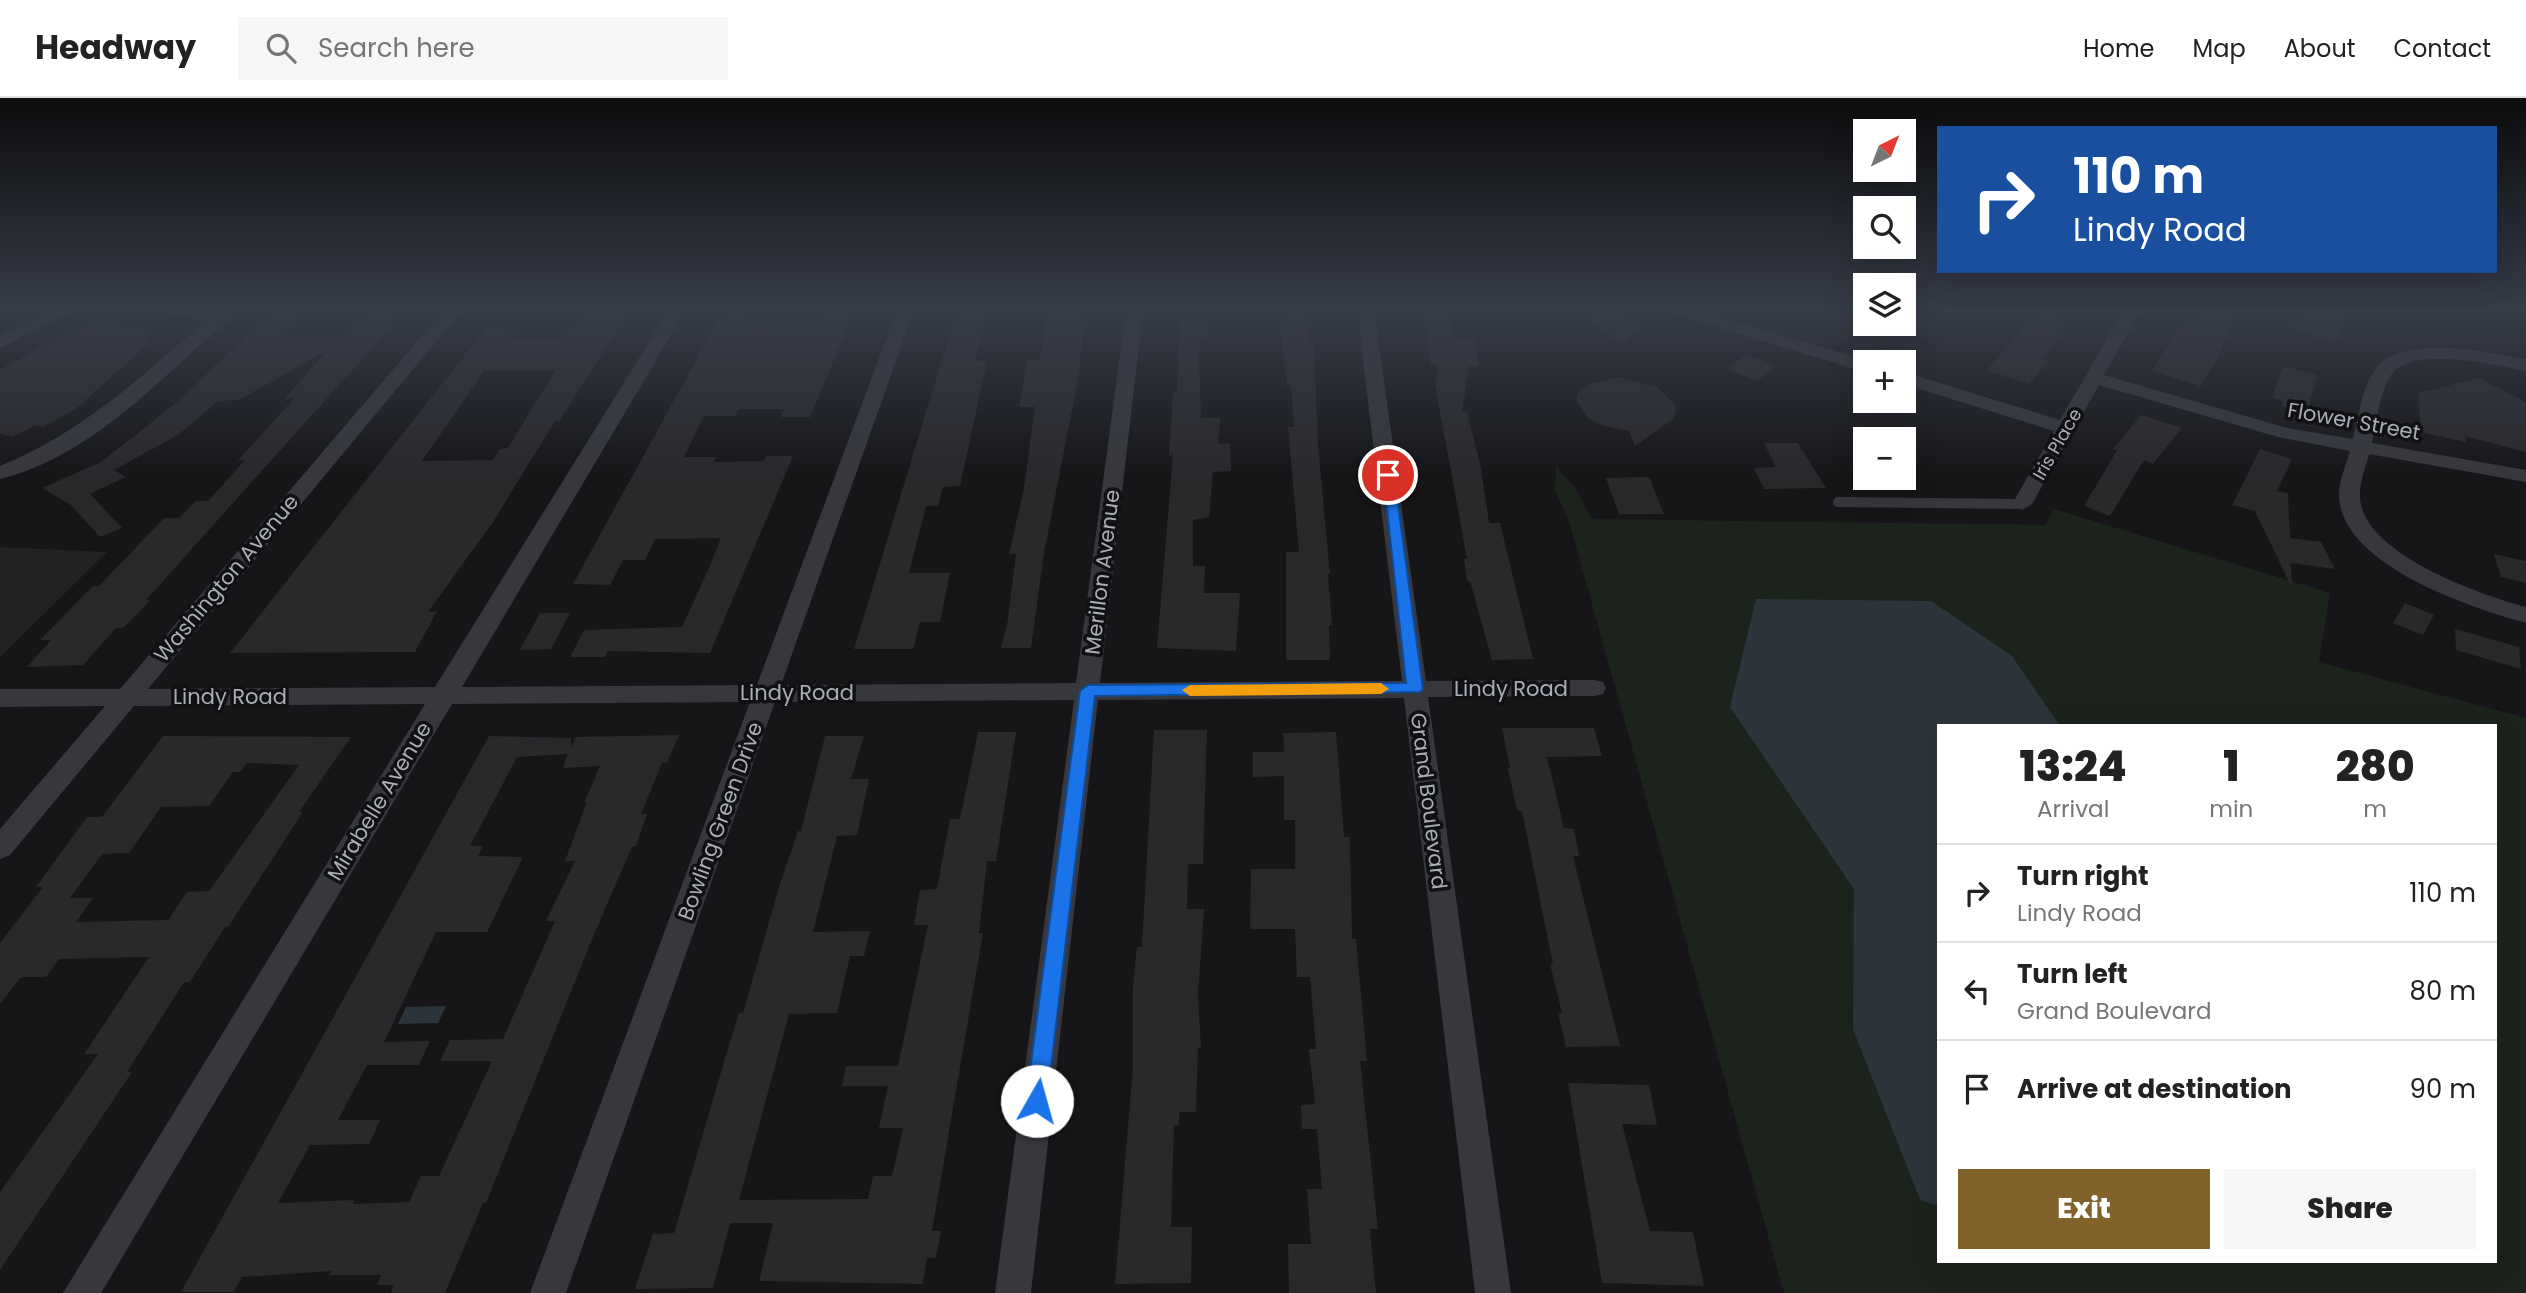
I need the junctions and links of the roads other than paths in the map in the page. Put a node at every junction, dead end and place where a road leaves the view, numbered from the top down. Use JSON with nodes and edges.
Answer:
{"nodes":[{"id":1,"x":167,"y":366,"type":"edge"},
{"id":2,"x":406,"y":366,"type":"edge"},
{"id":3,"x":643,"y":366,"type":"edge"},
{"id":4,"x":885,"y":366,"type":"edge"},
{"id":5,"x":1126,"y":366,"type":"edge"},
{"id":6,"x":1373,"y":366,"type":"edge"},
{"id":7,"x":2102,"y":366,"type":"edge"},
{"id":8,"x":2389,"y":366,"type":"edge"},
{"id":9,"x":2095,"y":378,"type":"junction"},
{"id":10,"x":1916,"y":382,"type":"edge"},
{"id":11,"x":2066,"y":428,"type":"junction"},
{"id":12,"x":2361,"y":446,"type":"junction"},
{"id":13,"x":0,"y":473,"type":"edge"},
{"id":14,"x":2526,"y":476,"type":"edge"},
{"id":15,"x":1838,"y":502,"type":"dead end"},
{"id":16,"x":2022,"y":504,"type":"joint"},
{"id":17,"x":2526,"y":615,"type":"edge"},
{"id":18,"x":1594,"y":688,"type":"dead end"},
{"id":19,"x":1415,"y":689,"type":"junction"},
{"id":20,"x":1088,"y":691,"type":"junction"},
{"id":21,"x":766,"y":692,"type":"junction"},
{"id":22,"x":443,"y":695,"type":"junction"},
{"id":23,"x":128,"y":697,"type":"junction"},
{"id":24,"x":0,"y":698,"type":"edge"},
{"id":25,"x":0,"y":848,"type":"edge"},
{"id":26,"x":80,"y":1293,"type":"edge"},
{"id":27,"x":548,"y":1293,"type":"edge"},
{"id":28,"x":1013,"y":1293,"type":"edge"},
{"id":29,"x":1493,"y":1293,"type":"edge"}],
"edges":[{"from":1,"to":13,"type":"street"},
{"from":2,"to":23,"type":"street","name":"Washington Avenue"},
{"from":3,"to":22,"type":"street","name":"Mirabelle Avenue"},
{"from":4,"to":21,"type":"street","name":"Bowling Green Drive"},
{"from":5,"to":20,"type":"street","name":"Merillon Avenue"},
{"from":6,"to":19,"type":"street","name":"Grand Boulevard"},
{"from":7,"to":9,"type":"street","name":"Iris Place"},
{"from":8,"to":12,"type":"street"},
{"from":9,"to":11,"type":"street","name":"Iris Place"},
{"from":9,"to":12,"type":"street","name":"Flower Street"},
{"from":10,"to":11,"type":"street"},
{"from":11,"to":16,"type":"street","name":"Iris Place"},
{"from":12,"to":14,"type":"street","name":"Flower Street"},
{"from":12,"to":17,"type":"street"},
{"from":15,"to":16,"type":"lane"},
{"from":18,"to":19,"type":"street","name":"Lindy Road"},
{"from":19,"to":20,"type":"street","name":"Lindy Road"},
{"from":19,"to":29,"type":"street","name":"Grand Boulevard"},
{"from":20,"to":21,"type":"street","name":"Lindy Road"},
{"from":20,"to":28,"type":"street","name":"Merillon Avenue"},
{"from":21,"to":22,"type":"street","name":"Lindy Road"},
{"from":21,"to":27,"type":"street","name":"Bowling Green Drive"},
{"from":22,"to":23,"type":"street","name":"Lindy Road"},
{"from":22,"to":26,"type":"street","name":"Mirabelle Avenue"},
{"from":23,"to":24,"type":"street","name":"Lindy Road"},
{"from":23,"to":25,"type":"street","name":"Washington Avenue"}]}
